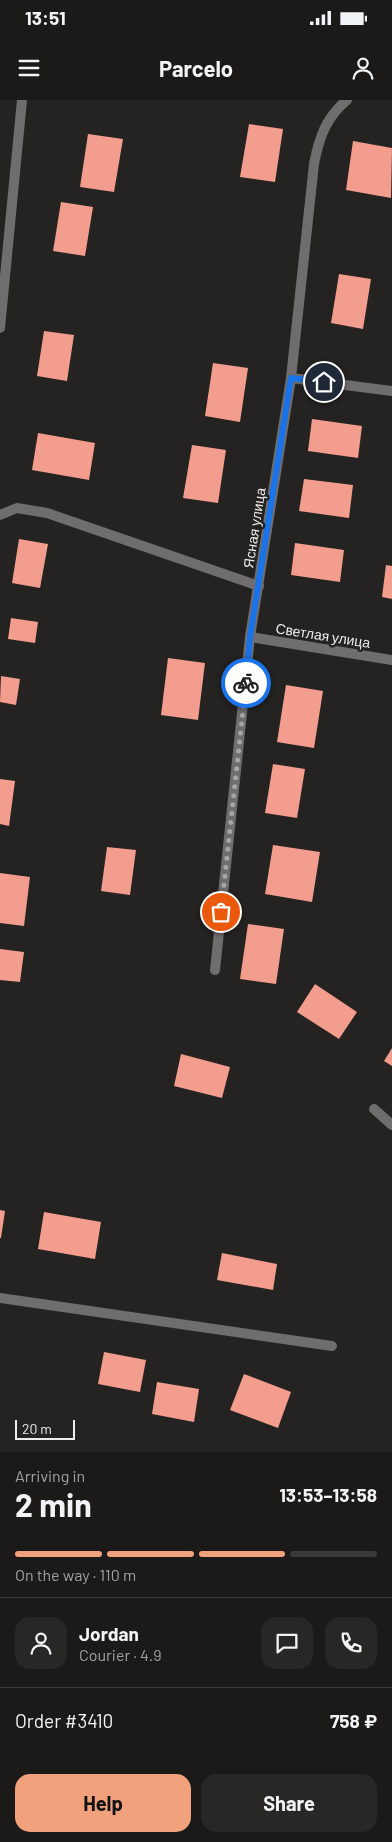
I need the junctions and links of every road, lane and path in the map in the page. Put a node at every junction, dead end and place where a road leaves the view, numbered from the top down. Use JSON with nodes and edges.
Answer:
{"nodes":[{"id":1,"x":22,"y":100,"type":"edge"},
{"id":2,"x":347,"y":100,"type":"edge"},
{"id":3,"x":0,"y":328,"type":"edge"},
{"id":4,"x":291,"y":378,"type":"junction"},
{"id":5,"x":392,"y":391,"type":"edge"},
{"id":6,"x":0,"y":515,"type":"edge"},
{"id":7,"x":259,"y":586,"type":"junction"},
{"id":8,"x":250,"y":637,"type":"junction"},
{"id":9,"x":392,"y":660,"type":"edge"},
{"id":10,"x":215,"y":970,"type":"dead end"},
{"id":11,"x":374,"y":1109,"type":"dead end"},
{"id":12,"x":392,"y":1125,"type":"edge"},
{"id":13,"x":0,"y":1298,"type":"edge"},
{"id":14,"x":332,"y":1346,"type":"dead end"}],
"edges":[{"from":1,"to":3,"type":"street"},
{"from":2,"to":4,"type":"street","name":"Ясная улица"},
{"from":4,"to":5,"type":"street"},
{"from":4,"to":7,"type":"street","name":"Ясная улица"},
{"from":6,"to":7,"type":"street"},
{"from":7,"to":8,"type":"street","name":"Ясная улица"},
{"from":8,"to":9,"type":"street","name":"Светлая улица"},
{"from":8,"to":10,"type":"street","name":"Ясная улица"},
{"from":11,"to":12,"type":"street"},
{"from":13,"to":14,"type":"street"}]}
